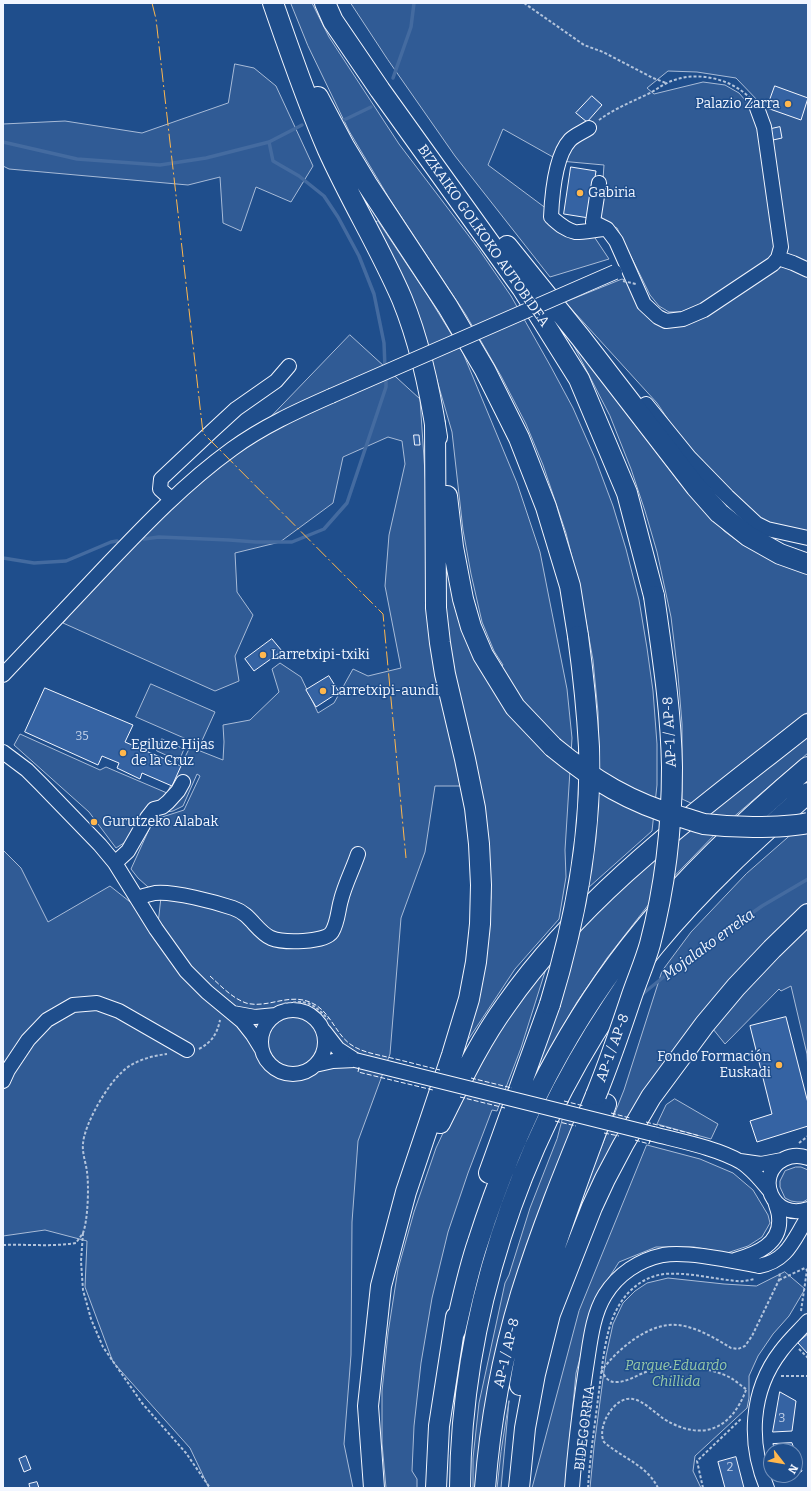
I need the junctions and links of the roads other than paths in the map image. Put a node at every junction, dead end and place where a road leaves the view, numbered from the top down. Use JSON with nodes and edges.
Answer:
{"nodes":[{"id":1,"x":273,"y":3,"type":"edge"},
{"id":2,"x":325,"y":3,"type":"edge"},
{"id":3,"x":283,"y":33,"type":"junction"},
{"id":4,"x":757,"y":108,"type":"road end"},
{"id":5,"x":589,"y":128,"type":"road end"},
{"id":6,"x":599,"y":184,"type":"dead end"},
{"id":7,"x":471,"y":217,"type":"junction"},
{"id":8,"x":607,"y":229,"type":"junction"},
{"id":9,"x":778,"y":258,"type":"junction"},
{"id":10,"x":628,"y":266,"type":"junction"},
{"id":11,"x":808,"y":270,"type":"edge"},
{"id":12,"x":289,"y":366,"type":"dead end"},
{"id":13,"x":646,"y":404,"type":"dead end"},
{"id":14,"x":435,"y":423,"type":"junction"},
{"id":15,"x":171,"y":499,"type":"junction"},
{"id":16,"x":808,"y":538,"type":"edge"},
{"id":17,"x":808,"y":564,"type":"edge"},
{"id":18,"x":654,"y":596,"type":"joint"},
{"id":19,"x":3,"y":675,"type":"edge"},
{"id":20,"x":808,"y":724,"type":"edge"},
{"id":21,"x":3,"y":752,"type":"edge"},
{"id":22,"x":808,"y":767,"type":"edge"},
{"id":23,"x":182,"y":782,"type":"dead end"},
{"id":24,"x":808,"y":793,"type":"edge"},
{"id":25,"x":808,"y":823,"type":"edge"},
{"id":26,"x":358,"y":854,"type":"dead end"},
{"id":27,"x":115,"y":863,"type":"junction"},
{"id":28,"x":138,"y":898,"type":"junction"},
{"id":29,"x":808,"y":914,"type":"edge"},
{"id":30,"x":228,"y":1009,"type":"junction"},
{"id":31,"x":277,"y":1010,"type":"junction"},
{"id":32,"x":327,"y":1026,"type":"junction"},
{"id":33,"x":261,"y":1048,"type":"junction"},
{"id":34,"x":193,"y":1050,"type":"road end"},
{"id":35,"x":355,"y":1060,"type":"junction"},
{"id":36,"x":316,"y":1065,"type":"junction"},
{"id":37,"x":3,"y":1081,"type":"edge"},
{"id":38,"x":602,"y":1097,"type":"junction"},
{"id":39,"x":808,"y":1158,"type":"edge"},
{"id":40,"x":782,"y":1160,"type":"junction"},
{"id":41,"x":740,"y":1161,"type":"junction"},
{"id":42,"x":406,"y":1192,"type":"junction"},
{"id":43,"x":772,"y":1196,"type":"junction"},
{"id":44,"x":808,"y":1209,"type":"edge"},
{"id":45,"x":808,"y":1216,"type":"edge"},
{"id":46,"x":731,"y":1261,"type":"junction"},
{"id":47,"x":804,"y":1317,"type":"edge"},
{"id":48,"x":454,"y":1331,"type":"junction"},
{"id":49,"x":374,"y":1488,"type":"edge"},
{"id":50,"x":436,"y":1488,"type":"edge"},
{"id":51,"x":460,"y":1488,"type":"edge"},
{"id":52,"x":485,"y":1488,"type":"edge"},
{"id":53,"x":507,"y":1488,"type":"edge"},
{"id":54,"x":519,"y":1488,"type":"edge"},
{"id":55,"x":572,"y":1488,"type":"edge"},
{"id":56,"x":767,"y":1488,"type":"edge"}],
"edges":[{"from":1,"to":3,"type":"highway"},
{"from":2,"to":7,"type":"highway","name":"BIZKAIKO GOLKOKO AUTOBIDEA"},
{"from":3,"to":14,"type":"highway"},
{"from":3,"to":48,"type":"highway","bridge":true},
{"from":4,"to":9,"type":"street"},
{"from":5,"to":8,"type":"street"},
{"from":6,"to":8,"type":"street"},
{"from":7,"to":17,"type":"highway"},
{"from":7,"to":18,"type":"highway","name":"BIZKAIKO GOLKOKO AUTOBIDEA"},
{"from":8,"to":10,"type":"street"},
{"from":9,"to":10,"type":"street"},
{"from":9,"to":11,"type":"street"},
{"from":10,"to":15,"type":"street","bridge":true},
{"from":12,"to":15,"type":"street"},
{"from":13,"to":16,"type":"street"},
{"from":14,"to":25,"type":"highway","bridge":true},
{"from":14,"to":42,"type":"highway"},
{"from":15,"to":19,"type":"street"},
{"from":18,"to":38,"type":"highway","name":"AP-1 / AP-8","bridge":true},
{"from":20,"to":42,"type":"highway"},
{"from":21,"to":27,"type":"street"},
{"from":22,"to":48,"type":"highway"},
{"from":23,"to":27,"type":"street"},
{"from":24,"to":51,"type":"highway"},
{"from":26,"to":28,"type":"street"},
{"from":27,"to":28,"type":"street"},
{"from":28,"to":30,"type":"street"},
{"from":29,"to":54,"type":"highway"},
{"from":30,"to":31,"type":"street"},
{"from":30,"to":33,"type":"street"},
{"from":31,"to":32,"type":"street"},
{"from":31,"to":33,"type":"street"},
{"from":32,"to":35,"type":"street"},
{"from":32,"to":36,"type":"street"},
{"from":33,"to":36,"type":"street"},
{"from":34,"to":37,"type":"street"},
{"from":35,"to":36,"type":"street"},
{"from":35,"to":41,"type":"street","bridge":true},
{"from":38,"to":52,"type":"highway","name":"AP-1 / AP-8"},
{"from":38,"to":53,"type":"highway"},
{"from":39,"to":40,"type":"street"},
{"from":40,"to":41,"type":"street"},
{"from":40,"to":43,"type":"street"},
{"from":41,"to":43,"type":"street"},
{"from":42,"to":49,"type":"highway"},
{"from":43,"to":44,"type":"street"},
{"from":43,"to":46,"type":"street"},
{"from":45,"to":46,"type":"street"},
{"from":46,"to":55,"type":"street"},
{"from":47,"to":56,"type":"street"},
{"from":48,"to":50,"type":"highway"}]}
